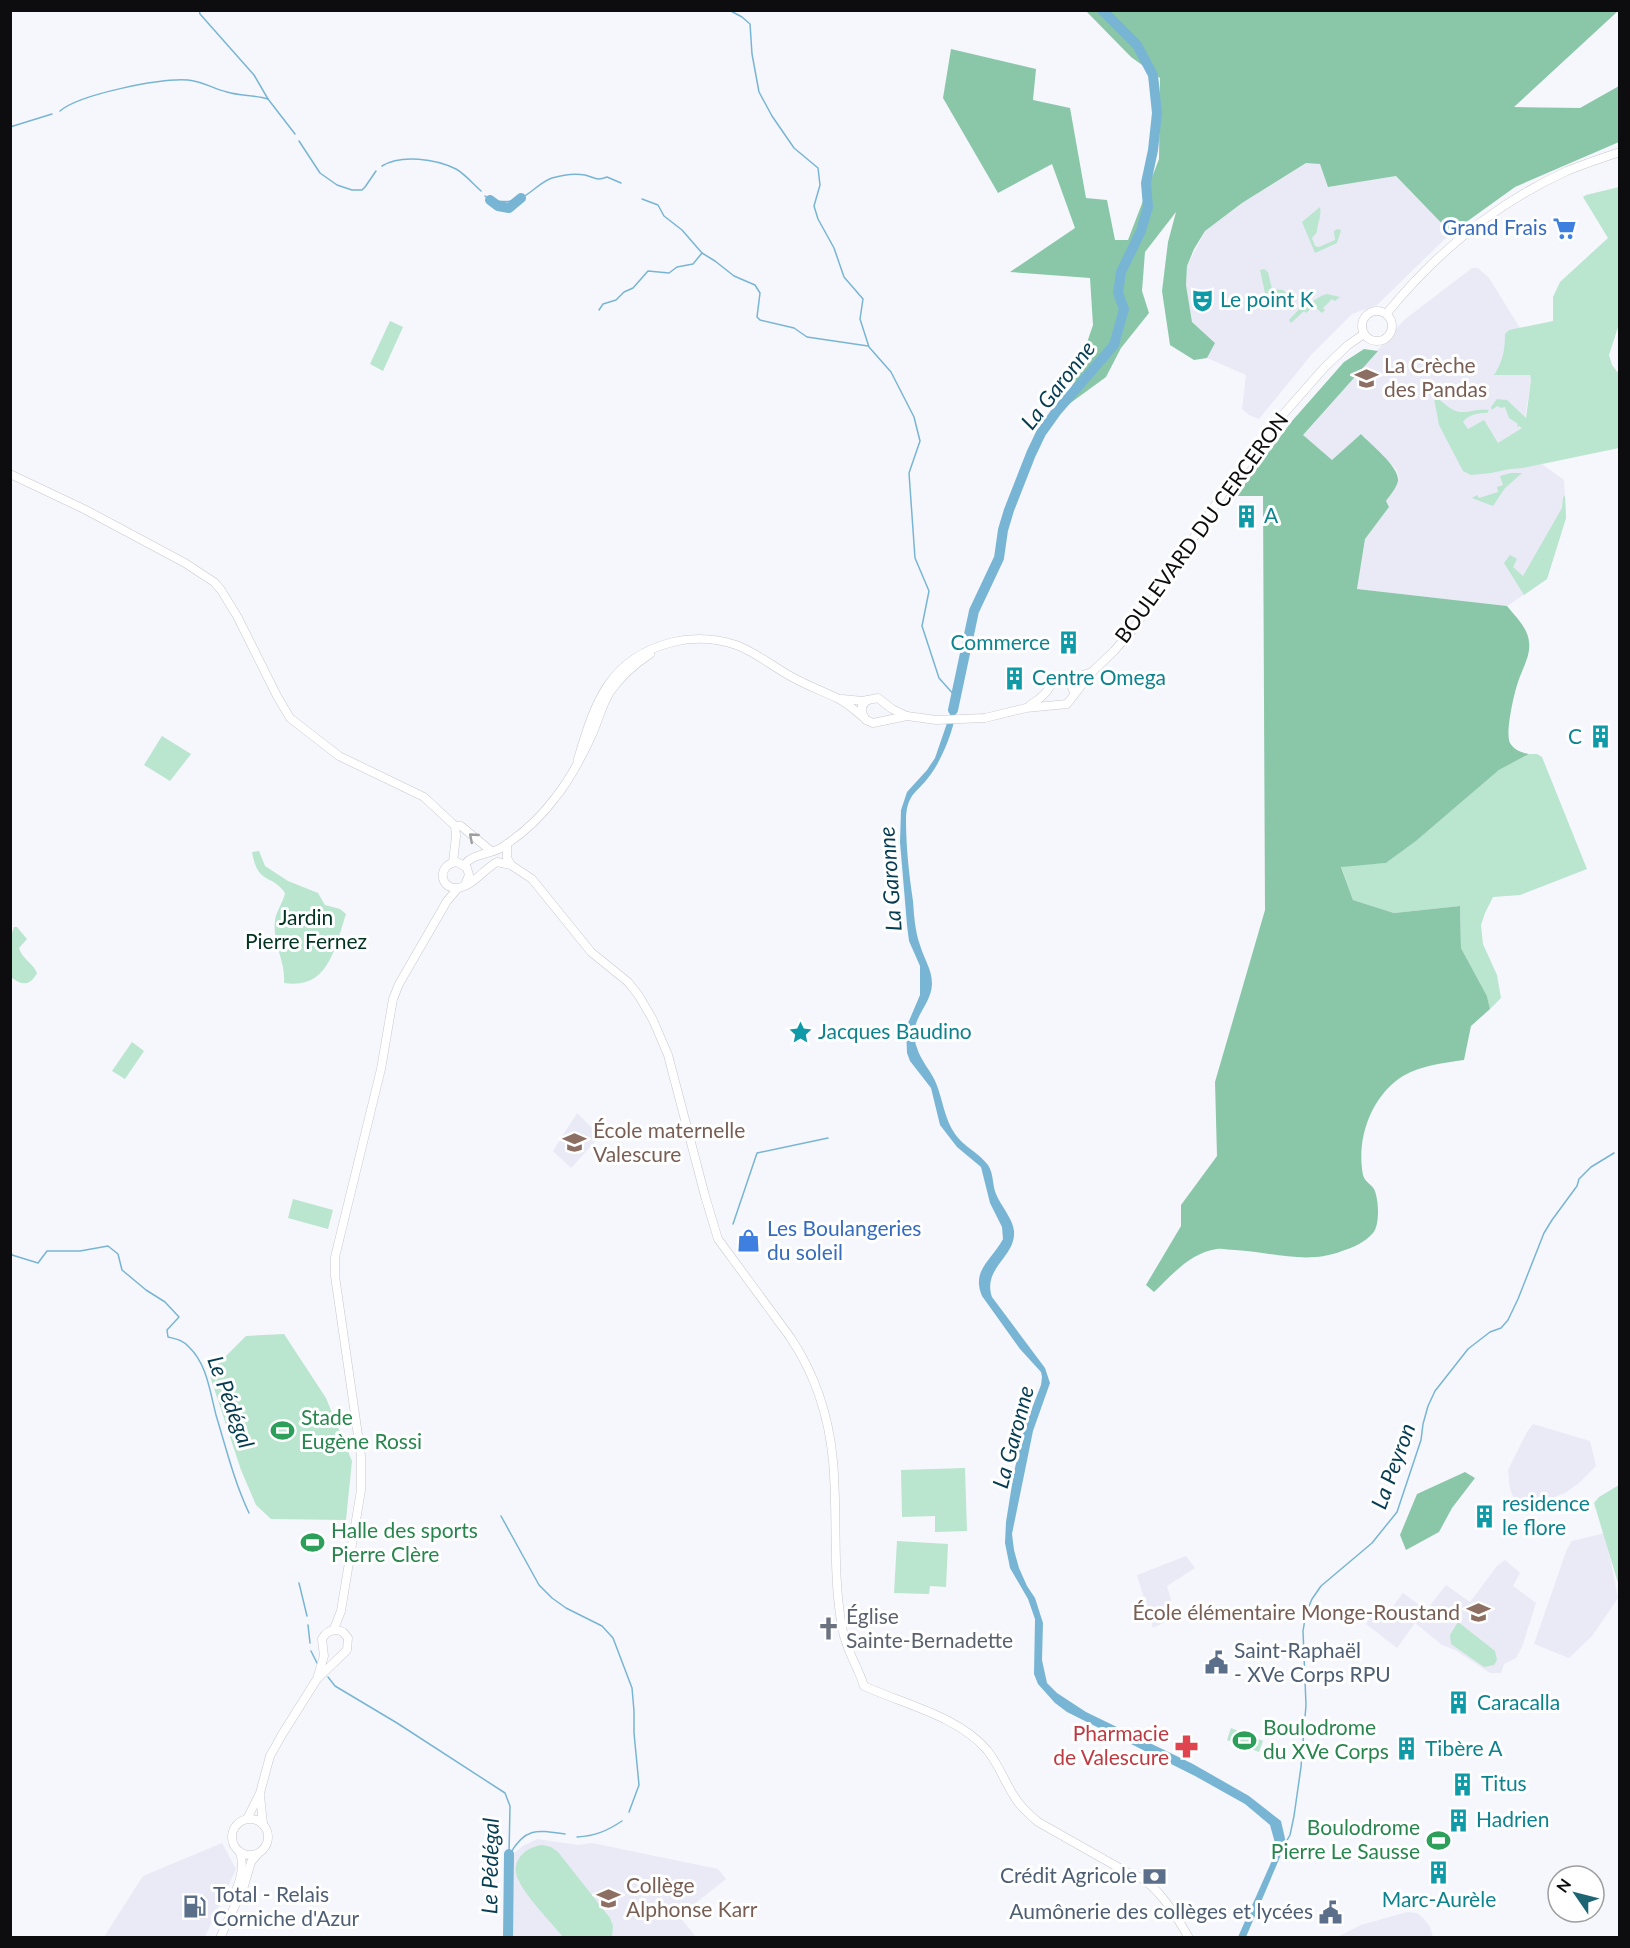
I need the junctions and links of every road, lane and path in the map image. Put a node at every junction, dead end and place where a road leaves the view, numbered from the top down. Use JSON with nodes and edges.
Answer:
{"nodes":[{"id":1,"x":1620,"y":152,"type":"edge"},
{"id":2,"x":1387,"y":313,"type":"junction"},
{"id":3,"x":1365,"y":334,"type":"junction"},
{"id":4,"x":10,"y":474,"type":"edge"},
{"id":5,"x":1090,"y":673,"type":"junction"},
{"id":6,"x":1067,"y":680,"type":"junction"},
{"id":7,"x":1047,"y":690,"type":"junction"},
{"id":8,"x":1074,"y":693,"type":"junction"},
{"id":9,"x":839,"y":699,"type":"junction"},
{"id":10,"x":867,"y":700,"type":"junction"},
{"id":11,"x":885,"y":704,"type":"junction"},
{"id":12,"x":1055,"y":704,"type":"junction"},
{"id":13,"x":1026,"y":708,"type":"junction"},
{"id":14,"x":907,"y":716,"type":"junction"},
{"id":15,"x":863,"y":717,"type":"junction"},
{"id":16,"x":882,"y":721,"type":"junction"},
{"id":17,"x":455,"y":826,"type":"junction"},
{"id":18,"x":507,"y":843,"type":"junction"},
{"id":19,"x":491,"y":851,"type":"junction"},
{"id":20,"x":453,"y":862,"type":"junction"},
{"id":21,"x":511,"y":865,"type":"junction"},
{"id":22,"x":466,"y":868,"type":"junction"},
{"id":23,"x":484,"y":870,"type":"junction"},
{"id":24,"x":446,"y":884,"type":"junction"},
{"id":25,"x":462,"y":886,"type":"junction"},
{"id":26,"x":447,"y":901,"type":"junction"},
{"id":27,"x":339,"y":1630,"type":"junction"},
{"id":28,"x":324,"y":1651,"type":"junction"},
{"id":29,"x":339,"y":1657,"type":"junction"},
{"id":30,"x":317,"y":1678,"type":"junction"},
{"id":31,"x":260,"y":1793,"type":"junction"},
{"id":32,"x":247,"y":1819,"type":"junction"},
{"id":33,"x":263,"y":1824,"type":"junction"},
{"id":34,"x":240,"y":1852,"type":"junction"},
{"id":35,"x":258,"y":1853,"type":"junction"},
{"id":36,"x":218,"y":1938,"type":"edge"},
{"id":37,"x":1190,"y":1938,"type":"edge"}],
"edges":[{"from":1,"to":2,"type":"main road"},
{"from":2,"to":3,"type":"main road"},
{"from":2,"to":3,"type":"main road"},
{"from":3,"to":5,"type":"main road","name":"BOULEVARD DU CERCERON"},
{"from":4,"to":17,"type":"main road"},
{"from":5,"to":6,"type":"main road","name":"BOULEVARD DU CERCERON"},
{"from":5,"to":8,"type":"main road","name":"BOULEVARD DU CERCERON"},
{"from":6,"to":7,"type":"main road"},
{"from":6,"to":8,"type":"main road"},
{"from":7,"to":12,"type":"main road"},
{"from":7,"to":13,"type":"main road"},
{"from":8,"to":12,"type":"main road"},
{"from":9,"to":10,"type":"main road"},
{"from":9,"to":15,"type":"main road"},
{"from":9,"to":18,"type":"main road"},
{"from":10,"to":11,"type":"main road"},
{"from":10,"to":15,"type":"main road"},
{"from":11,"to":14,"type":"main road"},
{"from":11,"to":16,"type":"main road"},
{"from":12,"to":13,"type":"main road"},
{"from":13,"to":14,"type":"main road"},
{"from":14,"to":16,"type":"main road"},
{"from":15,"to":16,"type":"main road"},
{"from":19,"to":17,"type":"main road","one_way":true},
{"from":17,"to":20,"type":"main road"},
{"from":18,"to":19,"type":"main road"},
{"from":18,"to":21,"type":"main road"},
{"from":19,"to":22,"type":"main road"},
{"from":20,"to":22,"type":"main road"},
{"from":20,"to":24,"type":"main road"},
{"from":21,"to":23,"type":"main road"},
{"from":21,"to":37,"type":"main road"},
{"from":22,"to":23,"type":"main road"},
{"from":22,"to":25,"type":"main road"},
{"from":23,"to":25,"type":"main road"},
{"from":24,"to":25,"type":"main road"},
{"from":24,"to":26,"type":"main road"},
{"from":25,"to":26,"type":"main road"},
{"from":26,"to":27,"type":"main road"},
{"from":27,"to":28,"type":"main road"},
{"from":27,"to":29,"type":"main road"},
{"from":28,"to":29,"type":"main road"},
{"from":28,"to":30,"type":"main road"},
{"from":29,"to":30,"type":"main road"},
{"from":30,"to":31,"type":"main road"},
{"from":31,"to":32,"type":"main road"},
{"from":31,"to":33,"type":"main road"},
{"from":32,"to":33,"type":"main road"},
{"from":32,"to":34,"type":"main road"},
{"from":33,"to":35,"type":"main road"},
{"from":34,"to":35,"type":"main road"},
{"from":34,"to":36,"type":"main road"},
{"from":35,"to":36,"type":"main road"}]}
